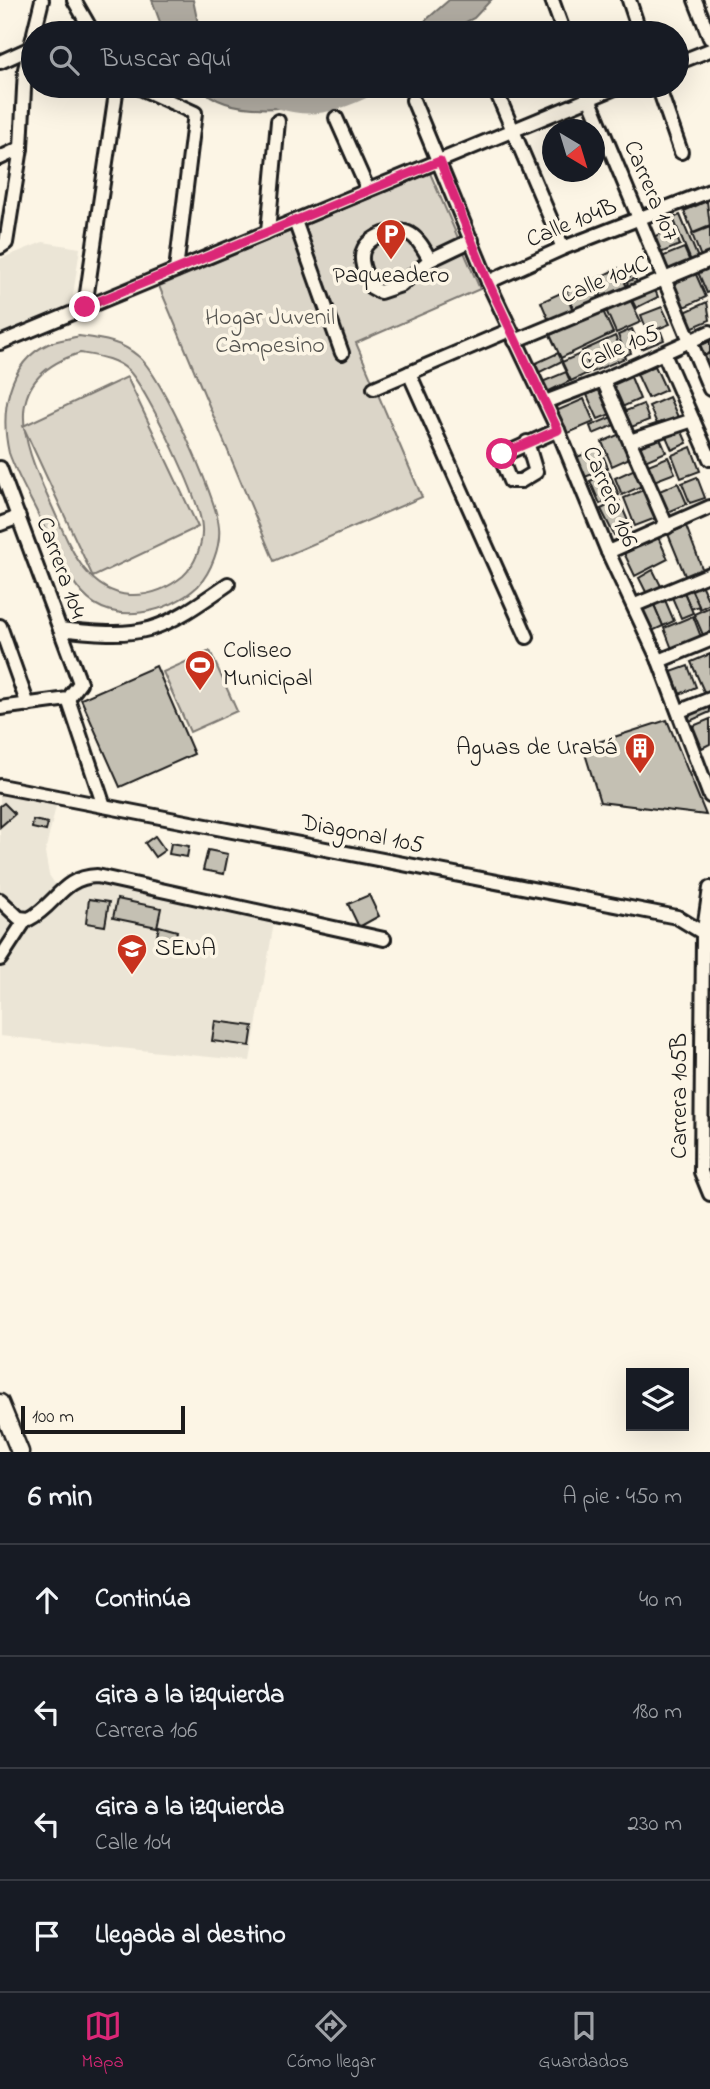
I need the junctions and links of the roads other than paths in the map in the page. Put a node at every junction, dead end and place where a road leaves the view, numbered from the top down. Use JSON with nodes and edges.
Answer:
{"nodes":[{"id":1,"x":42,"y":0,"type":"edge"},
{"id":2,"x":74,"y":0,"type":"edge"},
{"id":3,"x":552,"y":0,"type":"edge"},
{"id":4,"x":629,"y":0,"type":"edge"},
{"id":5,"x":695,"y":0,"type":"edge"},
{"id":6,"x":37,"y":21,"type":"edge"},
{"id":7,"x":86,"y":21,"type":"edge"},
{"id":8,"x":560,"y":21,"type":"edge"},
{"id":9,"x":636,"y":21,"type":"edge"},
{"id":10,"x":710,"y":35,"type":"edge"},
{"id":11,"x":21,"y":48,"type":"edge"},
{"id":12,"x":710,"y":50,"type":"edge"},
{"id":13,"x":689,"y":58,"type":"edge"},
{"id":14,"x":0,"y":62,"type":"edge"},
{"id":15,"x":24,"y":98,"type":"edge"},
{"id":16,"x":115,"y":98,"type":"edge"},
{"id":17,"x":161,"y":98,"type":"edge"},
{"id":18,"x":499,"y":98,"type":"edge"},
{"id":19,"x":662,"y":98,"type":"edge"},
{"id":20,"x":589,"y":99,"type":"joint"},
{"id":21,"x":413,"y":100,"type":"dead end"},
{"id":22,"x":336,"y":118,"type":"dead end"},
{"id":23,"x":278,"y":121,"type":"dead end"},
{"id":24,"x":514,"y":130,"type":"junction"},
{"id":25,"x":21,"y":148,"type":"junction"},
{"id":26,"x":681,"y":152,"type":"dead end"},
{"id":27,"x":0,"y":158,"type":"edge"},
{"id":28,"x":440,"y":161,"type":"junction"},
{"id":29,"x":368,"y":190,"type":"junction"},
{"id":30,"x":710,"y":191,"type":"edge"},
{"id":31,"x":640,"y":220,"type":"junction"},
{"id":32,"x":295,"y":221,"type":"junction"},
{"id":33,"x":268,"y":232,"type":"junction"},
{"id":34,"x":472,"y":240,"type":"junction"},
{"id":35,"x":3,"y":245,"type":"edge"},
{"id":36,"x":563,"y":248,"type":"junction"},
{"id":37,"x":430,"y":260,"type":"junction"},
{"id":38,"x":710,"y":260,"type":"edge"},
{"id":39,"x":176,"y":270,"type":"junction"},
{"id":40,"x":664,"y":280,"type":"junction"},
{"id":41,"x":488,"y":282,"type":"junction"},
{"id":42,"x":85,"y":307,"type":"junction"},
{"id":43,"x":710,"y":332,"type":"edge"},
{"id":44,"x":512,"y":335,"type":"junction"},
{"id":45,"x":0,"y":343,"type":"edge"},
{"id":46,"x":691,"y":343,"type":"junction"},
{"id":47,"x":342,"y":353,"type":"dead end"},
{"id":48,"x":664,"y":354,"type":"junction"},
{"id":49,"x":410,"y":373,"type":"junction"},
{"id":50,"x":603,"y":380,"type":"junction"},
{"id":51,"x":374,"y":388,"type":"dead end"},
{"id":52,"x":710,"y":389,"type":"edge"},
{"id":53,"x":545,"y":402,"type":"junction"},
{"id":54,"x":693,"y":420,"type":"junction"},
{"id":55,"x":558,"y":430,"type":"junction"},
{"id":56,"x":630,"y":441,"type":"junction"},
{"id":57,"x":527,"y":442,"type":"dead end"},
{"id":58,"x":710,"y":459,"type":"edge"},
{"id":59,"x":0,"y":468,"type":"edge"},
{"id":60,"x":710,"y":507,"type":"edge"},
{"id":61,"x":19,"y":517,"type":"junction"},
{"id":62,"x":0,"y":524,"type":"edge"},
{"id":63,"x":667,"y":527,"type":"junction"},
{"id":64,"x":608,"y":552,"type":"junction"},
{"id":65,"x":710,"y":574,"type":"edge"},
{"id":66,"x":228,"y":584,"type":"dead end"},
{"id":67,"x":635,"y":605,"type":"junction"},
{"id":68,"x":0,"y":626,"type":"edge"},
{"id":69,"x":60,"y":629,"type":"junction"},
{"id":70,"x":527,"y":637,"type":"dead end"},
{"id":71,"x":710,"y":640,"type":"edge"},
{"id":72,"x":659,"y":661,"type":"junction"},
{"id":73,"x":68,"y":699,"type":"junction"},
{"id":74,"x":710,"y":699,"type":"edge"},
{"id":75,"x":28,"y":705,"type":"junction"},
{"id":76,"x":0,"y":708,"type":"edge"},
{"id":77,"x":680,"y":711,"type":"junction"},
{"id":78,"x":0,"y":786,"type":"edge"},
{"id":79,"x":710,"y":796,"type":"edge"},
{"id":80,"x":104,"y":806,"type":"junction"},
{"id":81,"x":710,"y":888,"type":"edge"},
{"id":82,"x":0,"y":900,"type":"edge"},
{"id":83,"x":26,"y":919,"type":"junction"},
{"id":84,"x":707,"y":936,"type":"edge"},
{"id":85,"x":384,"y":939,"type":"dead end"},
{"id":86,"x":0,"y":959,"type":"edge"},
{"id":87,"x":706,"y":997,"type":"edge"},
{"id":88,"x":706,"y":1061,"type":"edge"},
{"id":89,"x":706,"y":1118,"type":"edge"},
{"id":90,"x":710,"y":1194,"type":"edge"},
{"id":91,"x":0,"y":1403,"type":"edge"},
{"id":92,"x":3,"y":1421,"type":"edge"},
{"id":93,"x":20,"y":1452,"type":"edge"}],
"edges":[{"from":1,"to":6,"type":"street"},
{"from":2,"to":7,"type":"street"},
{"from":3,"to":8,"type":"street"},
{"from":4,"to":9,"type":"street"},
{"from":5,"to":10,"type":"street"},
{"from":11,"to":14,"type":"street"},
{"from":12,"to":13,"type":"street"},
{"from":15,"to":25,"type":"street"},
{"from":16,"to":42,"type":"street"},
{"from":17,"to":39,"type":"street"},
{"from":18,"to":24,"type":"street"},
{"from":19,"to":26,"type":"street"},
{"from":20,"to":24,"type":"street"},
{"from":20,"to":31,"type":"street","name":"Carrera 107"},
{"from":21,"to":28,"type":"street","name":"Carrera 106"},
{"from":22,"to":29,"type":"street"},
{"from":23,"to":33,"type":"street"},
{"from":24,"to":28,"type":"street"},
{"from":24,"to":36,"type":"street"},
{"from":25,"to":27,"type":"street"},
{"from":25,"to":35,"type":"street"},
{"from":28,"to":29,"type":"street"},
{"from":28,"to":34,"type":"street","name":"Carrera 106"},
{"from":29,"to":32,"type":"street"},
{"from":30,"to":31,"type":"street","name":"Calle 104B"},
{"from":31,"to":36,"type":"street","name":"Calle 104B"},
{"from":31,"to":40,"type":"street","name":"Carrera 107"},
{"from":32,"to":33,"type":"street"},
{"from":32,"to":47,"type":"street"},
{"from":33,"to":39,"type":"street"},
{"from":34,"to":37,"type":"street"},
{"from":34,"to":41,"type":"street","name":"Carrera 106"},
{"from":36,"to":41,"type":"street","name":"Calle 104B"},
{"from":37,"to":37,"type":"street"},
{"from":38,"to":40,"type":"street","name":"Calle 104C"},
{"from":39,"to":42,"type":"street"},
{"from":40,"to":44,"type":"street","name":"Calle 104C"},
{"from":40,"to":46,"type":"street","name":"Carrera 107"},
{"from":41,"to":44,"type":"street","name":"Carrera 106"},
{"from":42,"to":45,"type":"street"},
{"from":43,"to":46,"type":"street","name":"Calle 105"},
{"from":44,"to":49,"type":"street","name":"Calle 104C"},
{"from":44,"to":53,"type":"street","name":"Carrera 106"},
{"from":46,"to":48,"type":"street","name":"Calle 105"},
{"from":46,"to":52,"type":"street","name":"Carrera 107"},
{"from":48,"to":50,"type":"street","name":"Calle 105"},
{"from":48,"to":54,"type":"street"},
{"from":49,"to":51,"type":"street","name":"Calle 104C"},
{"from":49,"to":70,"type":"street"},
{"from":50,"to":53,"type":"street","name":"Calle 105"},
{"from":50,"to":56,"type":"street"},
{"from":53,"to":55,"type":"street","name":"Carrera 106"},
{"from":54,"to":56,"type":"street"},
{"from":54,"to":58,"type":"street"},
{"from":55,"to":57,"type":"street"},
{"from":55,"to":64,"type":"street","name":"Carrera 106"},
{"from":56,"to":63,"type":"street"},
{"from":59,"to":61,"type":"street","name":"Carrera 104"},
{"from":60,"to":63,"type":"street"},
{"from":61,"to":62,"type":"street"},
{"from":61,"to":69,"type":"street","name":"Carrera 104"},
{"from":63,"to":64,"type":"street"},
{"from":64,"to":67,"type":"street","name":"Carrera 106"},
{"from":65,"to":67,"type":"street"},
{"from":66,"to":69,"type":"street"},
{"from":67,"to":72,"type":"street","name":"Carrera 106"},
{"from":68,"to":75,"type":"street"},
{"from":69,"to":73,"type":"street","name":"Carrera 104"},
{"from":71,"to":72,"type":"street"},
{"from":72,"to":77,"type":"street","name":"Carrera 106"},
{"from":73,"to":75,"type":"street"},
{"from":73,"to":80,"type":"street"},
{"from":74,"to":77,"type":"street"},
{"from":75,"to":76,"type":"street"},
{"from":77,"to":79,"type":"street","name":"Carrera 106"},
{"from":78,"to":80,"type":"street","name":"Diagonal 105"},
{"from":80,"to":84,"type":"street","name":"Diagonal 105"},
{"from":81,"to":84,"type":"street","name":"Carrera 105B"},
{"from":82,"to":83,"type":"street"},
{"from":83,"to":85,"type":"street"},
{"from":83,"to":86,"type":"street"},
{"from":84,"to":87,"type":"street","name":"Carrera 105B"},
{"from":87,"to":88,"type":"street","name":"Carrera 105B"},
{"from":88,"to":89,"type":"street","name":"Carrera 105B"},
{"from":89,"to":90,"type":"street","name":"Carrera 105B"},
{"from":91,"to":92,"type":"main road"},
{"from":92,"to":93,"type":"main road"}]}
